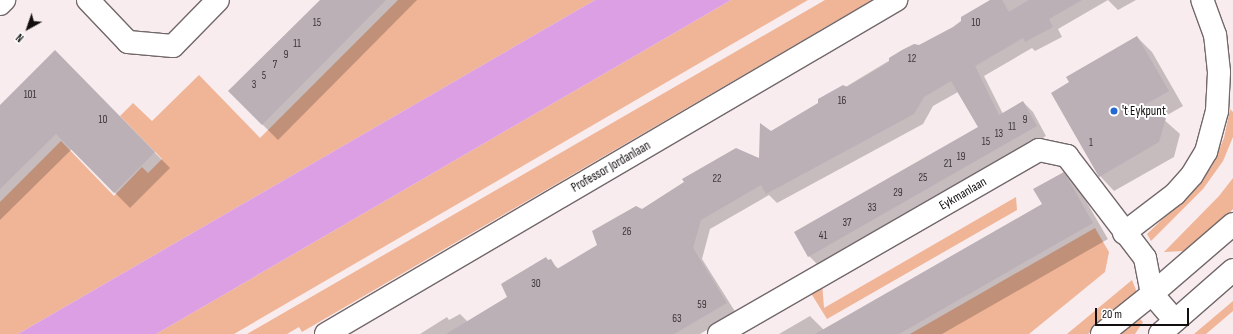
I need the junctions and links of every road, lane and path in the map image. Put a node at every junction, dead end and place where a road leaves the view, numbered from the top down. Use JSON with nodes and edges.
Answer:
{"nodes":[{"id":1,"x":4,"y":0,"type":"edge"},
{"id":2,"x":88,"y":0,"type":"edge"},
{"id":3,"x":218,"y":0,"type":"edge"},
{"id":4,"x":896,"y":0,"type":"edge"},
{"id":5,"x":1202,"y":0,"type":"edge"},
{"id":6,"x":0,"y":4,"type":"edge"},
{"id":7,"x":1233,"y":224,"type":"edge"},
{"id":8,"x":1124,"y":233,"type":"junction"},
{"id":9,"x":1233,"y":270,"type":"edge"},
{"id":10,"x":1152,"y":294,"type":"junction"},
{"id":11,"x":1167,"y":327,"type":"edge"},
{"id":12,"x":326,"y":334,"type":"edge"},
{"id":13,"x":719,"y":334,"type":"edge"},
{"id":14,"x":1102,"y":334,"type":"edge"}],
"edges":[{"from":1,"to":6,"type":"street"},
{"from":2,"to":3,"type":"street"},
{"from":4,"to":12,"type":"street","name":"Professor Jordanlaan"},
{"from":5,"to":8,"type":"street"},
{"from":7,"to":10,"type":"street"},
{"from":8,"to":10,"type":"street","name":"Eykmanlaan"},
{"from":8,"to":13,"type":"street","name":"Eykmanlaan"},
{"from":9,"to":11,"type":"street"},
{"from":10,"to":11,"type":"street"},
{"from":10,"to":14,"type":"street"}]}
